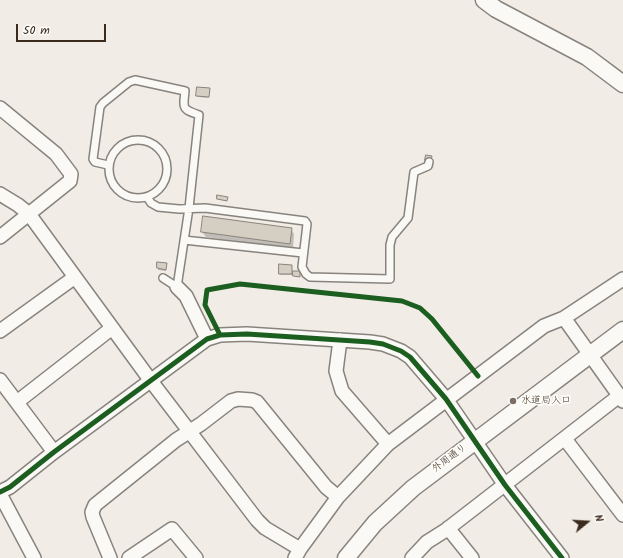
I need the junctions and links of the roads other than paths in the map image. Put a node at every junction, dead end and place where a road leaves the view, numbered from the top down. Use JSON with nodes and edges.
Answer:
{"nodes":[{"id":1,"x":484,"y":0,"type":"edge"},
{"id":2,"x":623,"y":84,"type":"edge"},
{"id":3,"x":0,"y":108,"type":"edge"},
{"id":4,"x":429,"y":162,"type":"dead end"},
{"id":5,"x":108,"y":165,"type":"junction"},
{"id":6,"x":0,"y":194,"type":"edge"},
{"id":7,"x":147,"y":197,"type":"junction"},
{"id":8,"x":189,"y":208,"type":"junction"},
{"id":9,"x":29,"y":214,"type":"junction"},
{"id":10,"x":0,"y":237,"type":"edge"},
{"id":11,"x":184,"y":240,"type":"junction"},
{"id":12,"x":304,"y":253,"type":"junction"},
{"id":13,"x":75,"y":277,"type":"junction"},
{"id":14,"x":163,"y":278,"type":"dead end"},
{"id":15,"x":623,"y":279,"type":"edge"},
{"id":16,"x":177,"y":287,"type":"junction"},
{"id":17,"x":564,"y":318,"type":"junction"},
{"id":18,"x":112,"y":328,"type":"junction"},
{"id":19,"x":623,"y":330,"type":"edge"},
{"id":20,"x":0,"y":331,"type":"edge"},
{"id":21,"x":207,"y":339,"type":"junction"},
{"id":22,"x":340,"y":340,"type":"junction"},
{"id":23,"x":590,"y":354,"type":"junction"},
{"id":24,"x":0,"y":380,"type":"edge"},
{"id":25,"x":151,"y":381,"type":"junction"},
{"id":26,"x":446,"y":398,"type":"junction"},
{"id":27,"x":621,"y":398,"type":"edge"},
{"id":28,"x":17,"y":402,"type":"junction"},
{"id":29,"x":190,"y":432,"type":"junction"},
{"id":30,"x":565,"y":438,"type":"junction"},
{"id":31,"x":474,"y":441,"type":"junction"},
{"id":32,"x":388,"y":444,"type":"junction"},
{"id":33,"x":54,"y":452,"type":"junction"},
{"id":34,"x":505,"y":485,"type":"junction"},
{"id":35,"x":0,"y":493,"type":"edge"},
{"id":36,"x":338,"y":497,"type":"junction"},
{"id":37,"x":623,"y":515,"type":"edge"},
{"id":38,"x":448,"y":528,"type":"junction"},
{"id":39,"x":297,"y":553,"type":"edge"},
{"id":40,"x":34,"y":558,"type":"edge"},
{"id":41,"x":110,"y":558,"type":"edge"},
{"id":42,"x":129,"y":558,"type":"edge"},
{"id":43,"x":196,"y":558,"type":"edge"},
{"id":44,"x":346,"y":558,"type":"edge"},
{"id":45,"x":412,"y":558,"type":"edge"},
{"id":46,"x":472,"y":558,"type":"edge"},
{"id":47,"x":562,"y":558,"type":"edge"}],
"edges":[{"from":1,"to":2,"type":"street"},
{"from":3,"to":9,"type":"street"},
{"from":4,"to":12,"type":"lane"},
{"from":5,"to":7,"type":"lane"},
{"from":5,"to":7,"type":"lane"},
{"from":5,"to":8,"type":"lane"},
{"from":6,"to":9,"type":"street"},
{"from":7,"to":8,"type":"lane"},
{"from":8,"to":11,"type":"lane"},
{"from":8,"to":12,"type":"lane"},
{"from":9,"to":10,"type":"street"},
{"from":9,"to":13,"type":"street"},
{"from":11,"to":12,"type":"lane"},
{"from":11,"to":16,"type":"lane"},
{"from":13,"to":18,"type":"street"},
{"from":13,"to":20,"type":"street"},
{"from":14,"to":16,"type":"lane"},
{"from":15,"to":17,"type":"street"},
{"from":16,"to":21,"type":"street"},
{"from":17,"to":23,"type":"street"},
{"from":17,"to":26,"type":"street"},
{"from":18,"to":25,"type":"street"},
{"from":18,"to":28,"type":"street"},
{"from":19,"to":23,"type":"street","name":"外周通り"},
{"from":21,"to":22,"type":"street"},
{"from":21,"to":25,"type":"street"},
{"from":22,"to":26,"type":"street"},
{"from":22,"to":32,"type":"street"},
{"from":23,"to":27,"type":"street"},
{"from":23,"to":31,"type":"street","name":"外周通り"},
{"from":24,"to":28,"type":"street"},
{"from":25,"to":29,"type":"street"},
{"from":25,"to":33,"type":"street"},
{"from":26,"to":31,"type":"street"},
{"from":26,"to":32,"type":"street"},
{"from":27,"to":30,"type":"street"},
{"from":28,"to":33,"type":"street"},
{"from":29,"to":36,"type":"street"},
{"from":29,"to":39,"type":"street"},
{"from":29,"to":41,"type":"street"},
{"from":30,"to":34,"type":"street"},
{"from":30,"to":37,"type":"street"},
{"from":31,"to":34,"type":"street"},
{"from":31,"to":44,"type":"street","name":"外周通り"},
{"from":32,"to":36,"type":"street"},
{"from":33,"to":35,"type":"street"},
{"from":34,"to":38,"type":"street"},
{"from":34,"to":47,"type":"street"},
{"from":35,"to":40,"type":"street"},
{"from":36,"to":39,"type":"street"},
{"from":38,"to":45,"type":"street"},
{"from":38,"to":46,"type":"street"},
{"from":42,"to":43,"type":"street"}]}
